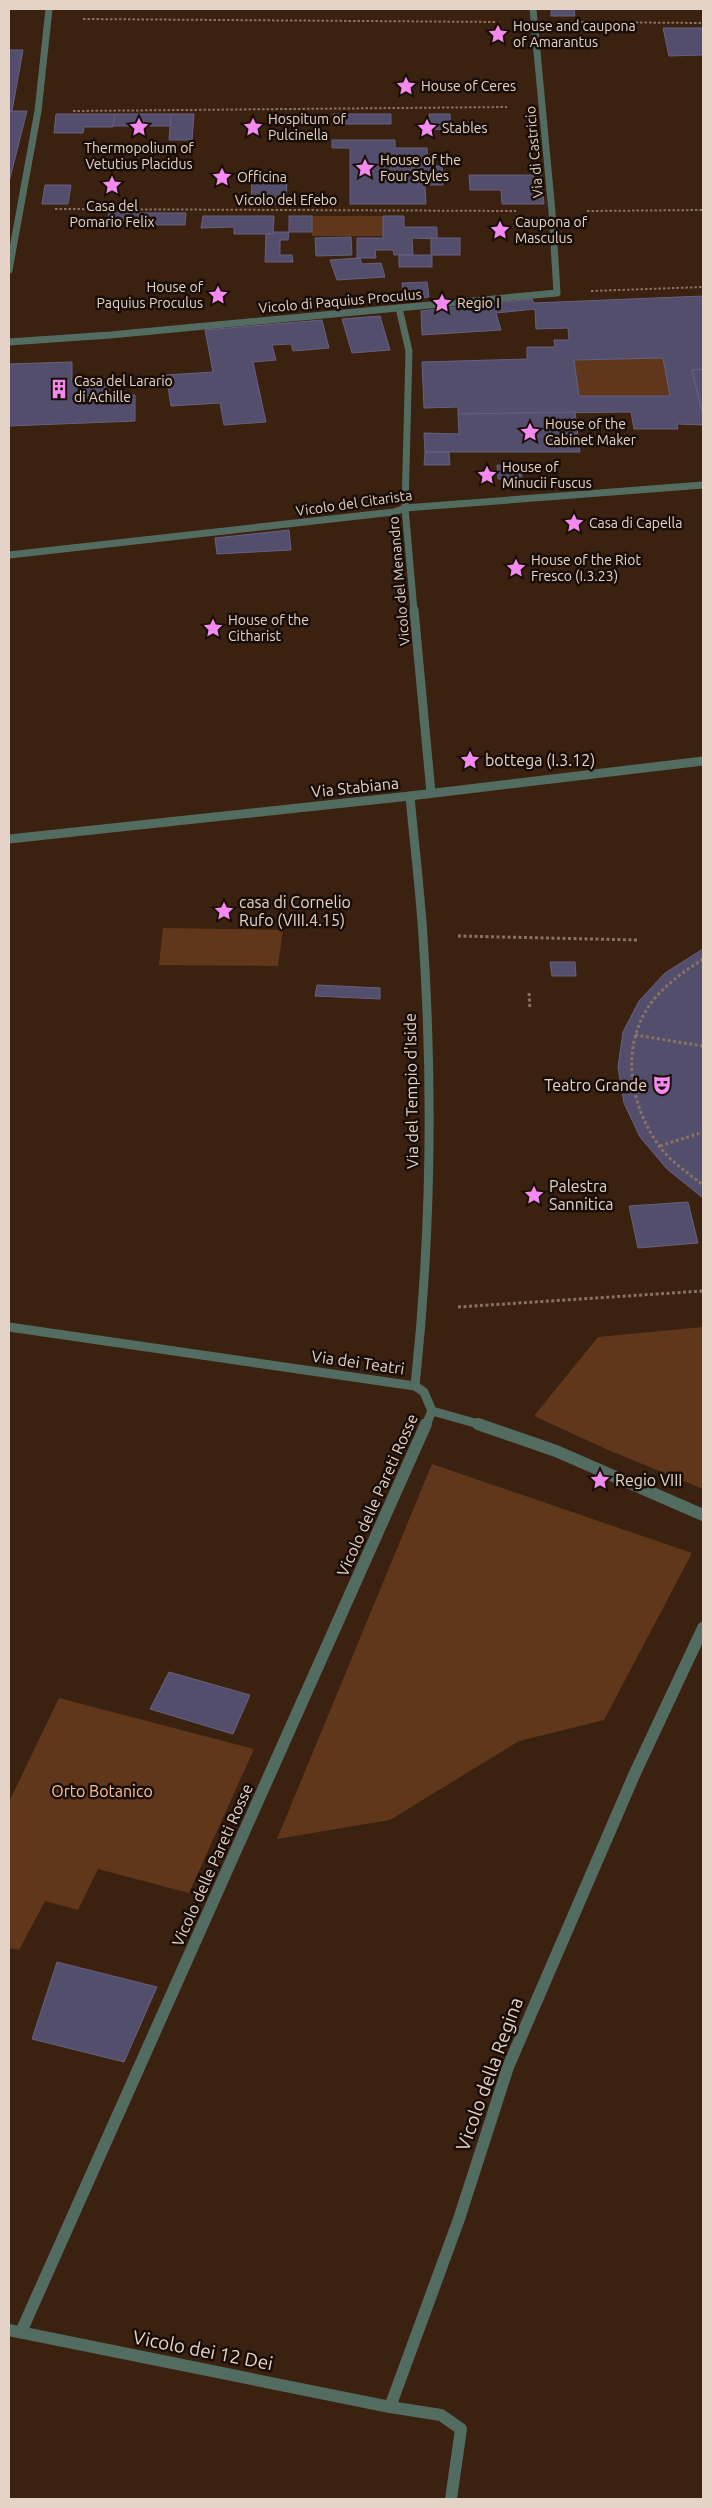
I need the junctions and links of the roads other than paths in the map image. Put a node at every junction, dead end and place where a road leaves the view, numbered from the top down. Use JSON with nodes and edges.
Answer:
{"nodes":[{"id":1,"x":49,"y":9,"type":"edge"},
{"id":2,"x":533,"y":9,"type":"edge"},
{"id":3,"x":9,"y":270,"type":"edge"},
{"id":4,"x":557,"y":293,"type":"joint"},
{"id":5,"x":399,"y":308,"type":"junction"},
{"id":6,"x":9,"y":342,"type":"edge"},
{"id":7,"x":703,"y":485,"type":"edge"},
{"id":8,"x":405,"y":508,"type":"junction"},
{"id":9,"x":9,"y":556,"type":"edge"},
{"id":10,"x":703,"y":761,"type":"edge"},
{"id":11,"x":431,"y":793,"type":"junction"},
{"id":12,"x":410,"y":796,"type":"junction"},
{"id":13,"x":9,"y":839,"type":"edge"},
{"id":14,"x":9,"y":1326,"type":"edge"},
{"id":15,"x":415,"y":1386,"type":"junction"},
{"id":16,"x":432,"y":1411,"type":"junction"},
{"id":17,"x":703,"y":1515,"type":"edge"},
{"id":18,"x":703,"y":1628,"type":"edge"},
{"id":19,"x":15,"y":2331,"type":"edge"},
{"id":20,"x":390,"y":2406,"type":"junction"},
{"id":21,"x":451,"y":2499,"type":"edge"}],
"edges":[{"from":1,"to":3,"type":"street"},
{"from":2,"to":4,"type":"street","name":"Via di Castricio"},
{"from":4,"to":5,"type":"street","name":"Vicolo di Paquius Proculus"},
{"from":5,"to":6,"type":"street","name":"Vicolo di Paquius Proculus"},
{"from":5,"to":8,"type":"street","name":"Vicolo del Menandro"},
{"from":7,"to":8,"type":"street","name":"Vicolo del Citarista"},
{"from":8,"to":9,"type":"street","name":"Vicolo del Citarista"},
{"from":8,"to":11,"type":"street","name":"Vicolo del Menandro"},
{"from":10,"to":11,"type":"street","name":"Via Stabiana"},
{"from":11,"to":12,"type":"street","name":"Via Stabiana"},
{"from":12,"to":13,"type":"street","name":"Via Stabiana"},
{"from":12,"to":15,"type":"street","name":"Via del Tempio d'Iside"},
{"from":14,"to":15,"type":"street","name":"Via dei Teatri"},
{"from":15,"to":16,"type":"street","name":"Via dei Teatri"},
{"from":16,"to":17,"type":"street"},
{"from":16,"to":19,"type":"street","name":"Vicolo delle Pareti Rosse"},
{"from":18,"to":20,"type":"street","name":"Vicolo della Regina"},
{"from":19,"to":20,"type":"street","name":"Vicolo dei 12 Dei"},
{"from":20,"to":21,"type":"street"}]}
